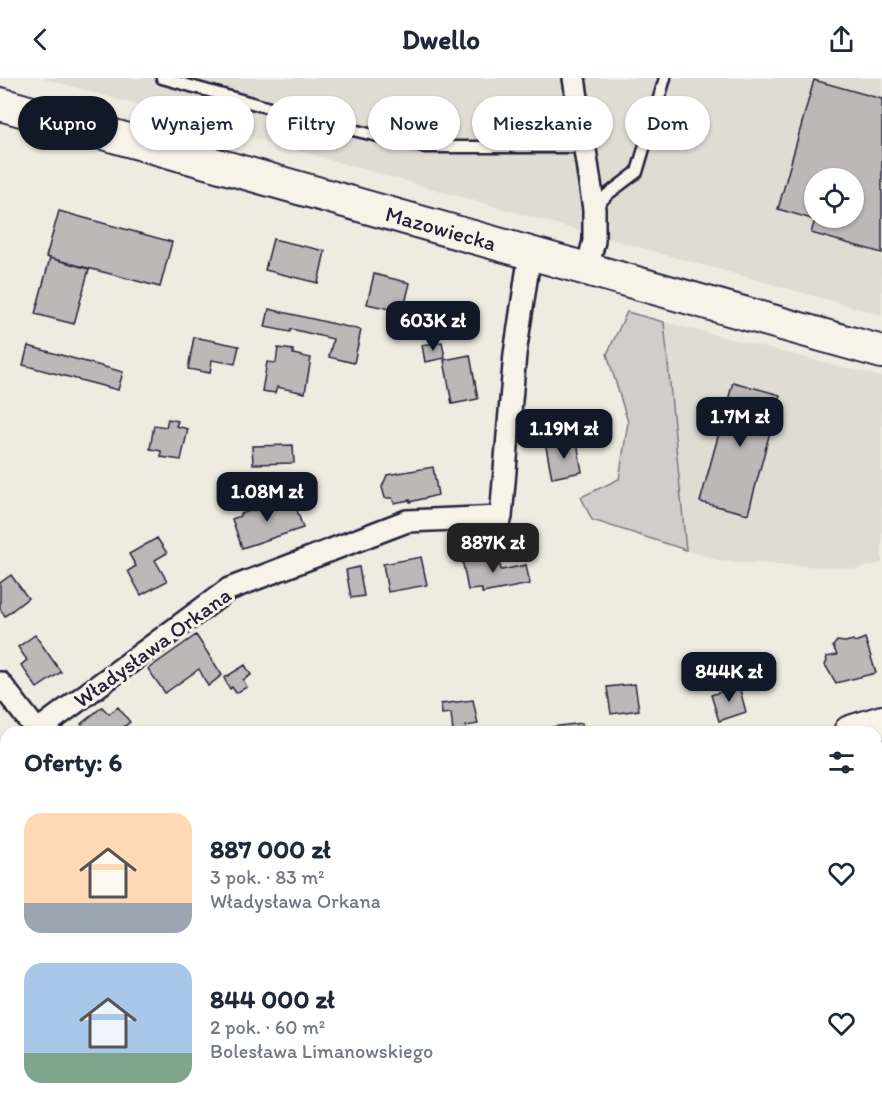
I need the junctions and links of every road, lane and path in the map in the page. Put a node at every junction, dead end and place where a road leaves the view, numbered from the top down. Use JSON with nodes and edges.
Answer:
{"nodes":[{"id":1,"x":162,"y":78,"type":"edge"},
{"id":2,"x":574,"y":78,"type":"edge"},
{"id":3,"x":664,"y":78,"type":"edge"},
{"id":4,"x":577,"y":96,"type":"edge"},
{"id":5,"x":0,"y":104,"type":"edge"},
{"id":6,"x":472,"y":147,"type":"edge"},
{"id":7,"x":585,"y":150,"type":"edge"},
{"id":8,"x":594,"y":209,"type":"junction"},
{"id":9,"x":530,"y":253,"type":"junction"},
{"id":10,"x":587,"y":269,"type":"junction"},
{"id":11,"x":882,"y":352,"type":"edge"},
{"id":12,"x":0,"y":683,"type":"edge"},
{"id":13,"x":33,"y":726,"type":"edge"},
{"id":14,"x":44,"y":726,"type":"edge"}],
"edges":[{"from":1,"to":6,"type":"lane"},
{"from":2,"to":4,"type":"street"},
{"from":3,"to":8,"type":"lane"},
{"from":5,"to":9,"type":"main road","name":"Mazowiecka"},
{"from":7,"to":8,"type":"street"},
{"from":8,"to":10,"type":"street"},
{"from":9,"to":10,"type":"main road","name":"Mazowiecka"},
{"from":9,"to":14,"type":"street","name":"Władysława Orkana"},
{"from":10,"to":11,"type":"main road","name":"Mazowiecka"},
{"from":12,"to":13,"type":"street"}]}
